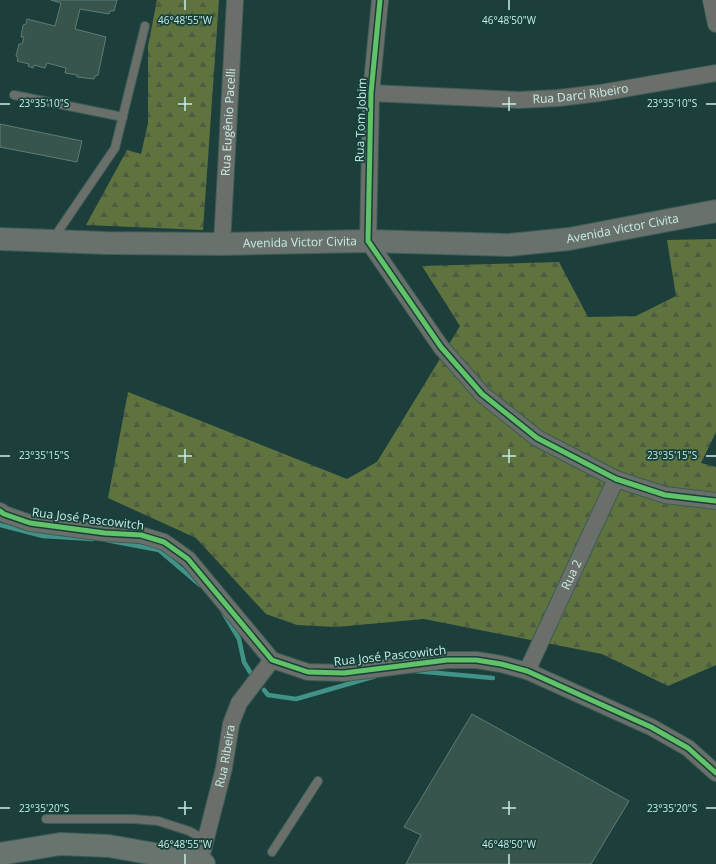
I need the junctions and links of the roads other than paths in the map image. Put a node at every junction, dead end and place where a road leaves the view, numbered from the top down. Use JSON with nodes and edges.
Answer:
{"nodes":[{"id":1,"x":235,"y":0,"type":"edge"},
{"id":2,"x":380,"y":0,"type":"edge"},
{"id":3,"x":711,"y":0,"type":"edge"},
{"id":4,"x":716,"y":24,"type":"edge"},
{"id":5,"x":144,"y":26,"type":"dead end"},
{"id":6,"x":716,"y":73,"type":"edge"},
{"id":7,"x":371,"y":93,"type":"junction"},
{"id":8,"x":14,"y":95,"type":"dead end"},
{"id":9,"x":123,"y":117,"type":"junction"},
{"id":10,"x":716,"y":211,"type":"edge"},
{"id":11,"x":0,"y":239,"type":"edge"},
{"id":12,"x":51,"y":241,"type":"junction"},
{"id":13,"x":368,"y":241,"type":"junction"},
{"id":14,"x":222,"y":244,"type":"junction"},
{"id":15,"x":616,"y":479,"type":"junction"},
{"id":16,"x":716,"y":501,"type":"edge"},
{"id":17,"x":0,"y":511,"type":"edge"},
{"id":18,"x":272,"y":660,"type":"junction"},
{"id":19,"x":527,"y":671,"type":"junction"},
{"id":20,"x":716,"y":773,"type":"edge"},
{"id":21,"x":318,"y":781,"type":"dead end"},
{"id":22,"x":46,"y":819,"type":"dead end"},
{"id":23,"x":206,"y":840,"type":"junction"},
{"id":24,"x":272,"y":852,"type":"dead end"},
{"id":25,"x":0,"y":854,"type":"edge"},
{"id":26,"x":202,"y":863,"type":"edge"}],
"edges":[{"from":1,"to":14,"type":"street","name":"Rua Eugênio Pacelli"},
{"from":2,"to":7,"type":"street","name":"Rua Tom Jobim"},
{"from":3,"to":4,"type":"street"},
{"from":5,"to":9,"type":"lane"},
{"from":6,"to":7,"type":"street","name":"Rua Darci Ribeiro"},
{"from":7,"to":13,"type":"street","name":"Rua Tom Jobim"},
{"from":8,"to":9,"type":"lane"},
{"from":9,"to":12,"type":"lane"},
{"from":10,"to":13,"type":"main road","name":"Avenida Victor Civita"},
{"from":11,"to":12,"type":"main road","name":"Avenida Victor Civita"},
{"from":12,"to":14,"type":"main road","name":"Avenida Victor Civita"},
{"from":13,"to":14,"type":"main road","name":"Avenida Victor Civita"},
{"from":13,"to":15,"type":"street"},
{"from":15,"to":16,"type":"street"},
{"from":15,"to":19,"type":"street","name":"Rua 2"},
{"from":17,"to":18,"type":"street","name":"Rua José Pascowitch"},
{"from":18,"to":19,"type":"street","name":"Rua José Pascowitch"},
{"from":18,"to":23,"type":"street","name":"Rua Ribeira"},
{"from":19,"to":20,"type":"street","name":"Rua José Pascowitch"},
{"from":21,"to":24,"type":"lane"},
{"from":22,"to":23,"type":"lane"},
{"from":23,"to":26,"type":"street","name":"Rua Ribeira"},
{"from":25,"to":26,"type":"highway"}]}
